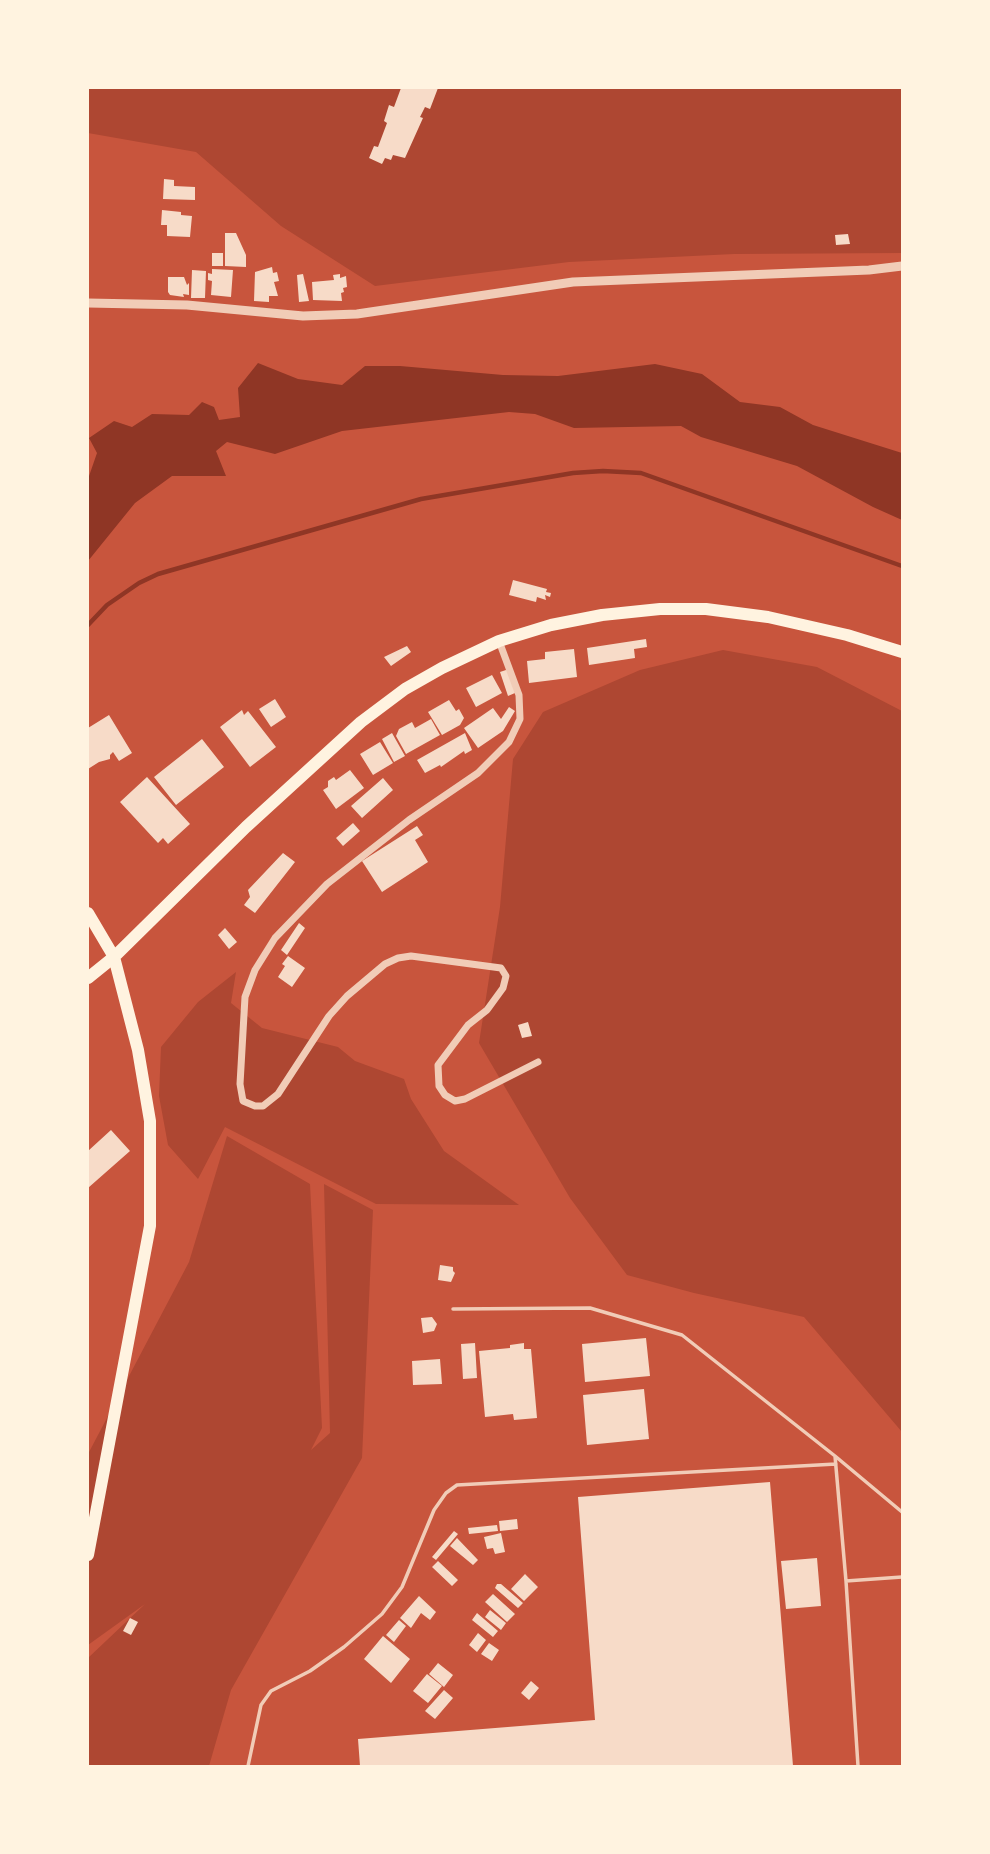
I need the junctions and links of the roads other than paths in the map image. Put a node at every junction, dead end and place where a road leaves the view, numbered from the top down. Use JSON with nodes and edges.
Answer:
{"nodes":[{"id":1,"x":902,"y":267,"type":"edge"},
{"id":2,"x":88,"y":303,"type":"edge"},
{"id":3,"x":499,"y":641,"type":"junction"},
{"id":4,"x":902,"y":652,"type":"edge"},
{"id":5,"x":88,"y":913,"type":"edge"},
{"id":6,"x":114,"y":957,"type":"junction"},
{"id":7,"x":88,"y":978,"type":"edge"},
{"id":8,"x":538,"y":1062,"type":"dead end"},
{"id":9,"x":453,"y":1309,"type":"dead end"},
{"id":10,"x":835,"y":1456,"type":"junction"},
{"id":11,"x":836,"y":1464,"type":"junction"},
{"id":12,"x":902,"y":1512,"type":"edge"},
{"id":13,"x":88,"y":1555,"type":"edge"},
{"id":14,"x":902,"y":1577,"type":"edge"},
{"id":15,"x":846,"y":1581,"type":"junction"},
{"id":16,"x":248,"y":1766,"type":"edge"},
{"id":17,"x":858,"y":1766,"type":"edge"}],
"edges":[{"from":1,"to":2,"type":"street"},
{"from":3,"to":4,"type":"main road"},
{"from":3,"to":6,"type":"main road"},
{"from":3,"to":8,"type":"street"},
{"from":5,"to":6,"type":"main road"},
{"from":6,"to":7,"type":"main road"},
{"from":6,"to":13,"type":"main road"},
{"from":9,"to":10,"type":"lane"},
{"from":10,"to":11,"type":"lane"},
{"from":10,"to":12,"type":"lane"},
{"from":11,"to":15,"type":"lane"},
{"from":11,"to":16,"type":"lane"},
{"from":14,"to":15,"type":"lane"},
{"from":15,"to":17,"type":"lane"}]}
